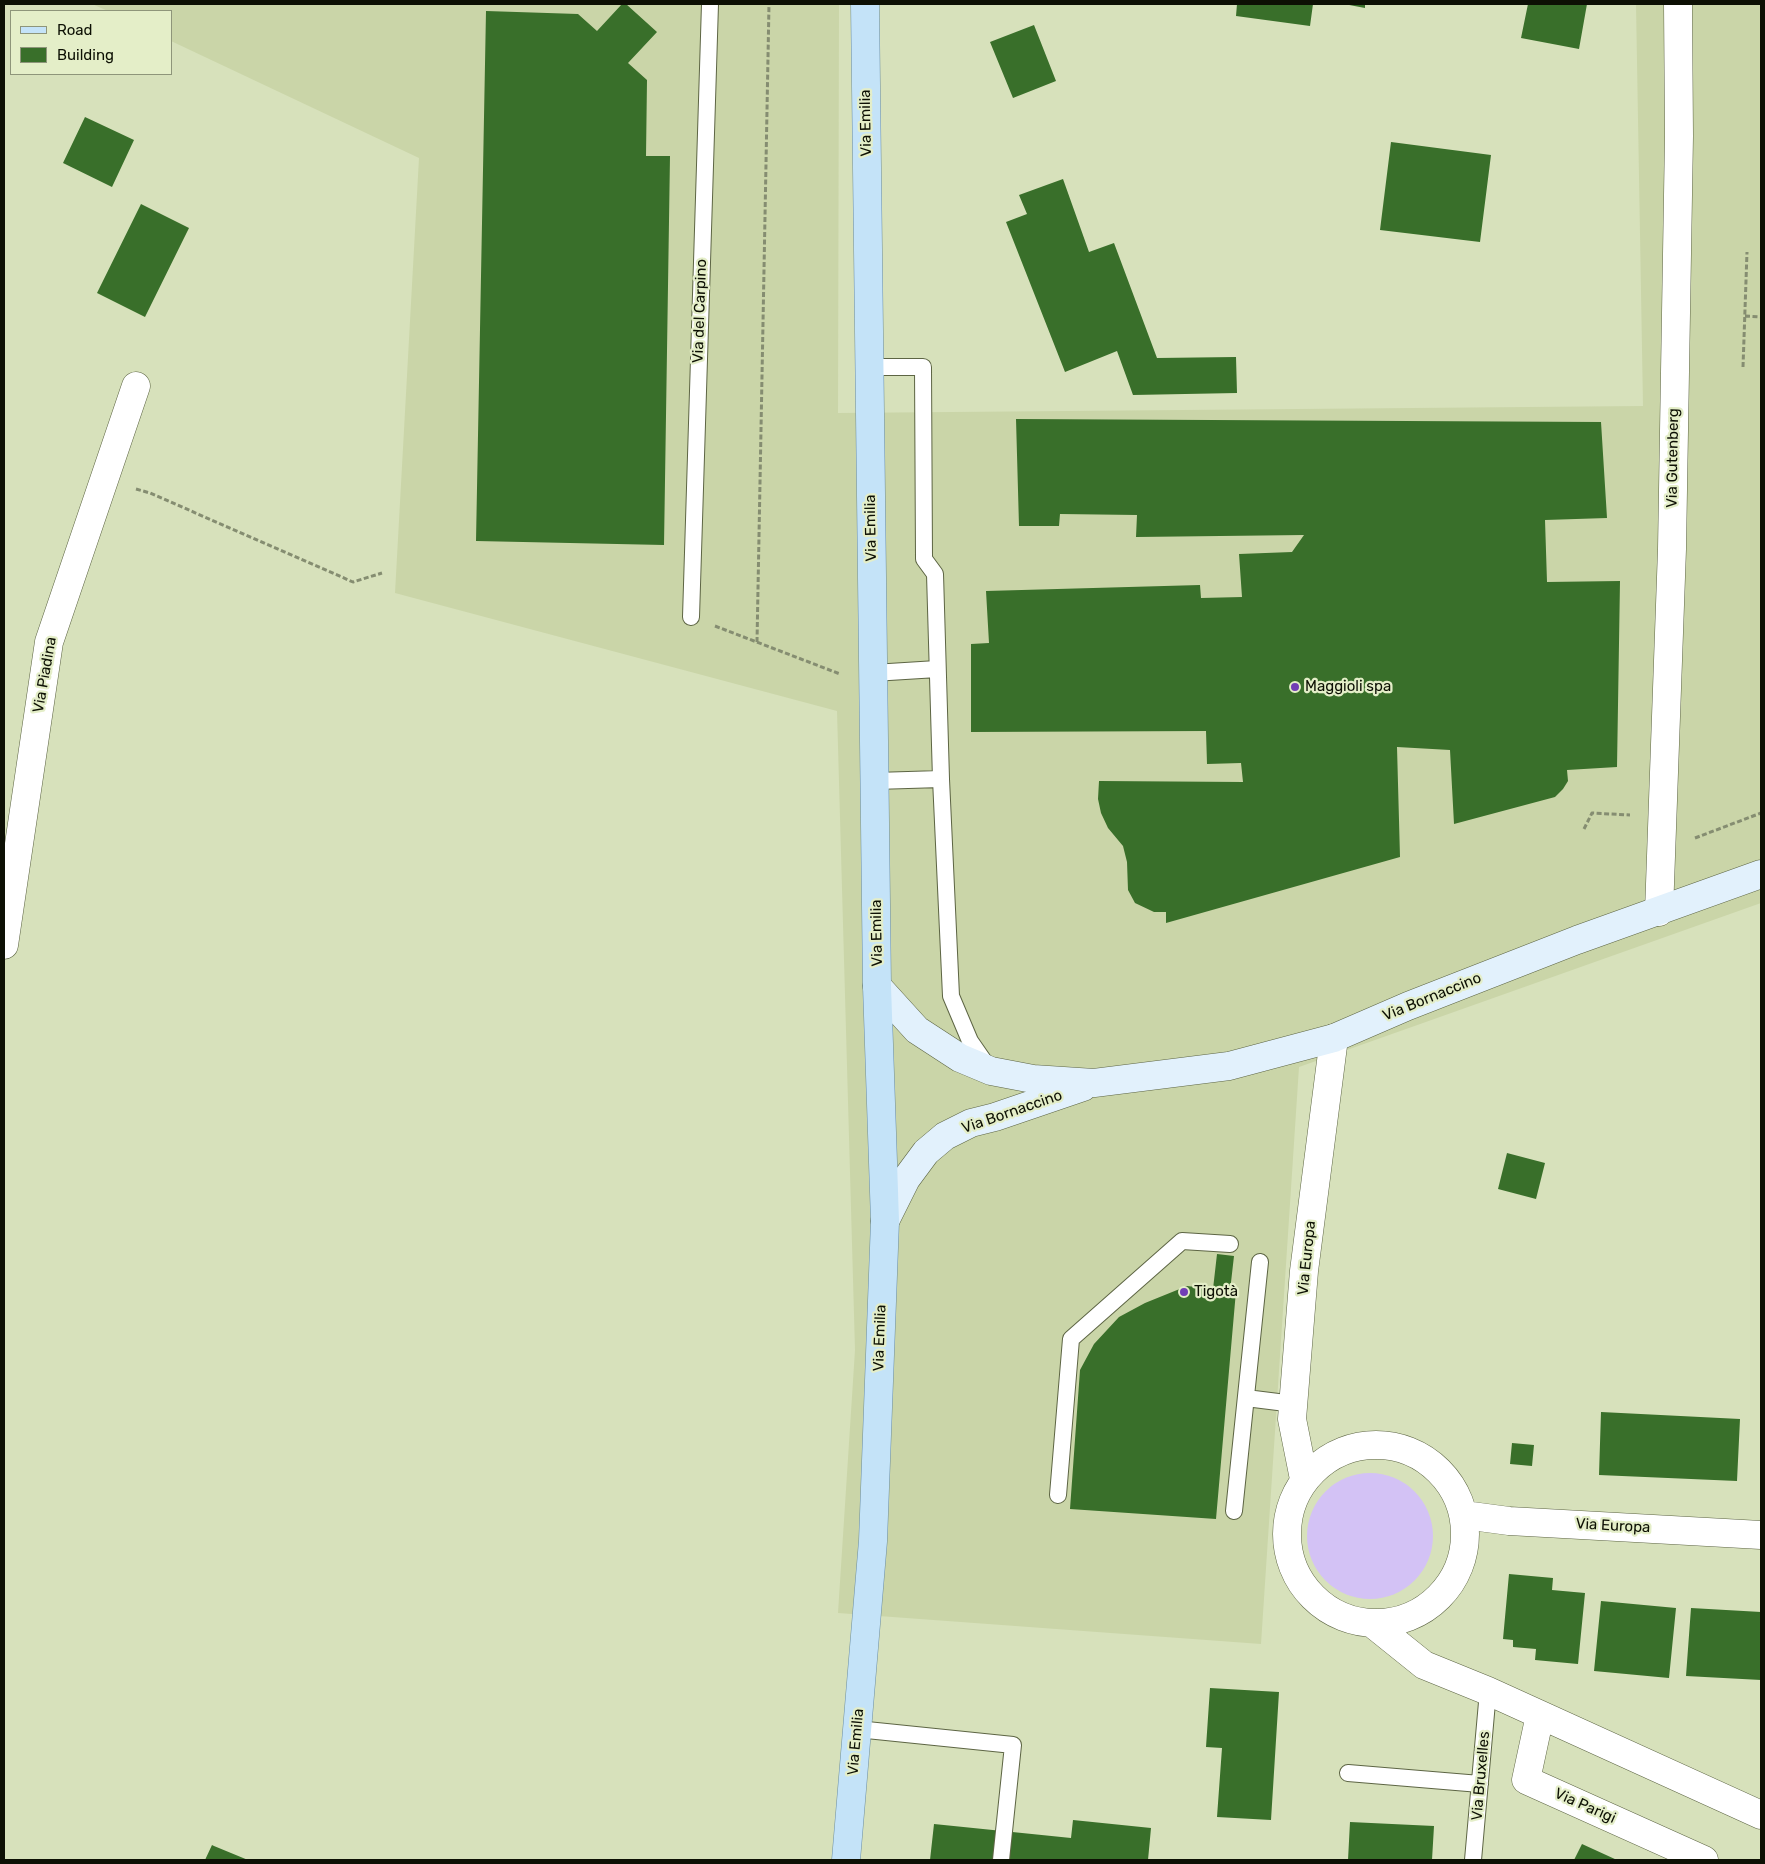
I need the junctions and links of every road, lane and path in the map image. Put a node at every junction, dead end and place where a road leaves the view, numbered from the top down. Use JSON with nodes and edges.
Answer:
{"nodes":[{"id":1,"x":710,"y":4,"type":"edge"},
{"id":2,"x":769,"y":4,"type":"edge"},
{"id":3,"x":865,"y":4,"type":"edge"},
{"id":4,"x":1678,"y":4,"type":"edge"},
{"id":5,"x":1747,"y":252,"type":"dead end"},
{"id":6,"x":1745,"y":316,"type":"junction"},
{"id":7,"x":1761,"y":317,"type":"edge"},
{"id":8,"x":870,"y":367,"type":"junction"},
{"id":9,"x":1743,"y":367,"type":"dead end"},
{"id":10,"x":136,"y":386,"type":"dead end"},
{"id":11,"x":104,"y":479,"type":"junction"},
{"id":12,"x":382,"y":573,"type":"dead end"},
{"id":13,"x":691,"y":617,"type":"joint"},
{"id":14,"x":757,"y":642,"type":"junction"},
{"id":15,"x":938,"y":669,"type":"junction"},
{"id":16,"x":873,"y":672,"type":"junction"},
{"id":17,"x":841,"y":674,"type":"dead end"},
{"id":18,"x":941,"y":779,"type":"junction"},
{"id":19,"x":874,"y":781,"type":"junction"},
{"id":20,"x":1761,"y":813,"type":"edge"},
{"id":21,"x":1629,"y":815,"type":"dead end"},
{"id":22,"x":1584,"y":829,"type":"dead end"},
{"id":23,"x":1691,"y":839,"type":"dead end"},
{"id":24,"x":1761,"y":874,"type":"edge"},
{"id":25,"x":1659,"y":912,"type":"junction"},
{"id":26,"x":4,"y":945,"type":"edge"},
{"id":27,"x":877,"y":986,"type":"junction"},
{"id":28,"x":1334,"y":1038,"type":"junction"},
{"id":29,"x":991,"y":1071,"type":"junction"},
{"id":30,"x":1094,"y":1083,"type":"junction"},
{"id":31,"x":885,"y":1222,"type":"junction"},
{"id":32,"x":1230,"y":1244,"type":"dead end"},
{"id":33,"x":1260,"y":1262,"type":"dead end"},
{"id":34,"x":1246,"y":1398,"type":"junction"},
{"id":35,"x":1294,"y":1404,"type":"junction"},
{"id":36,"x":1304,"y":1479,"type":"junction"},
{"id":37,"x":1058,"y":1495,"type":"dead end"},
{"id":38,"x":1234,"y":1511,"type":"dead end"},
{"id":39,"x":1464,"y":1514,"type":"junction"},
{"id":40,"x":1761,"y":1534,"type":"edge"},
{"id":41,"x":1373,"y":1624,"type":"junction"},
{"id":42,"x":1488,"y":1691,"type":"junction"},
{"id":43,"x":1540,"y":1715,"type":"junction"},
{"id":44,"x":857,"y":1729,"type":"junction"},
{"id":45,"x":1348,"y":1773,"type":"dead end"},
{"id":46,"x":1480,"y":1784,"type":"junction"},
{"id":47,"x":1761,"y":1815,"type":"edge"},
{"id":48,"x":846,"y":1860,"type":"edge"},
{"id":49,"x":1001,"y":1860,"type":"edge"},
{"id":50,"x":1473,"y":1860,"type":"edge"},
{"id":51,"x":1704,"y":1860,"type":"edge"}],
"edges":[{"from":1,"to":13,"type":"lane","name":"Via del Carpino"},
{"from":2,"to":14,"type":"path"},
{"from":3,"to":8,"type":"main road","name":"Via Emilia"},
{"from":4,"to":25,"type":"street","name":"Via Gutenberg"},
{"from":5,"to":6,"type":"path"},
{"from":6,"to":7,"type":"path"},
{"from":6,"to":9,"type":"path"},
{"from":8,"to":15,"type":"lane"},
{"from":8,"to":16,"type":"main road","name":"Via Emilia"},
{"from":10,"to":11,"type":"street","name":"Via Piadina"},
{"from":11,"to":12,"type":"path"},
{"from":11,"to":26,"type":"street","name":"Via Piadina"},
{"from":13,"to":14,"type":"path"},
{"from":14,"to":17,"type":"path"},
{"from":15,"to":16,"type":"lane"},
{"from":15,"to":18,"type":"lane"},
{"from":16,"to":19,"type":"main road","name":"Via Emilia"},
{"from":18,"to":19,"type":"lane"},
{"from":18,"to":29,"type":"lane"},
{"from":19,"to":27,"type":"main road","name":"Via Emilia"},
{"from":20,"to":23,"type":"path"},
{"from":21,"to":22,"type":"path"},
{"from":24,"to":25,"type":"street","name":"Via Bornaccino"},
{"from":25,"to":28,"type":"street","name":"Via Bornaccino"},
{"from":27,"to":29,"type":"street","name":"Via Bornaccino"},
{"from":27,"to":31,"type":"main road","name":"Via Emilia"},
{"from":28,"to":30,"type":"street","name":"Via Bornaccino"},
{"from":28,"to":35,"type":"street","name":"Via Europa"},
{"from":29,"to":30,"type":"street","name":"Via Bornaccino"},
{"from":30,"to":31,"type":"street","name":"Via Bornaccino"},
{"from":31,"to":44,"type":"main road","name":"Via Emilia"},
{"from":32,"to":37,"type":"lane"},
{"from":33,"to":34,"type":"lane"},
{"from":34,"to":35,"type":"lane"},
{"from":34,"to":38,"type":"lane"},
{"from":35,"to":36,"type":"street","name":"Via Europa"},
{"from":36,"to":39,"type":"street"},
{"from":36,"to":41,"type":"street"},
{"from":39,"to":40,"type":"street","name":"Via Europa"},
{"from":39,"to":41,"type":"street"},
{"from":41,"to":42,"type":"street"},
{"from":42,"to":43,"type":"street"},
{"from":42,"to":46,"type":"lane","name":"Via Bruxelles"},
{"from":43,"to":47,"type":"street"},
{"from":43,"to":51,"type":"street","name":"Via Parigi"},
{"from":44,"to":48,"type":"main road","name":"Via Emilia"},
{"from":44,"to":49,"type":"lane"},
{"from":45,"to":46,"type":"lane"},
{"from":46,"to":50,"type":"lane","name":"Via Bruxelles"}]}
